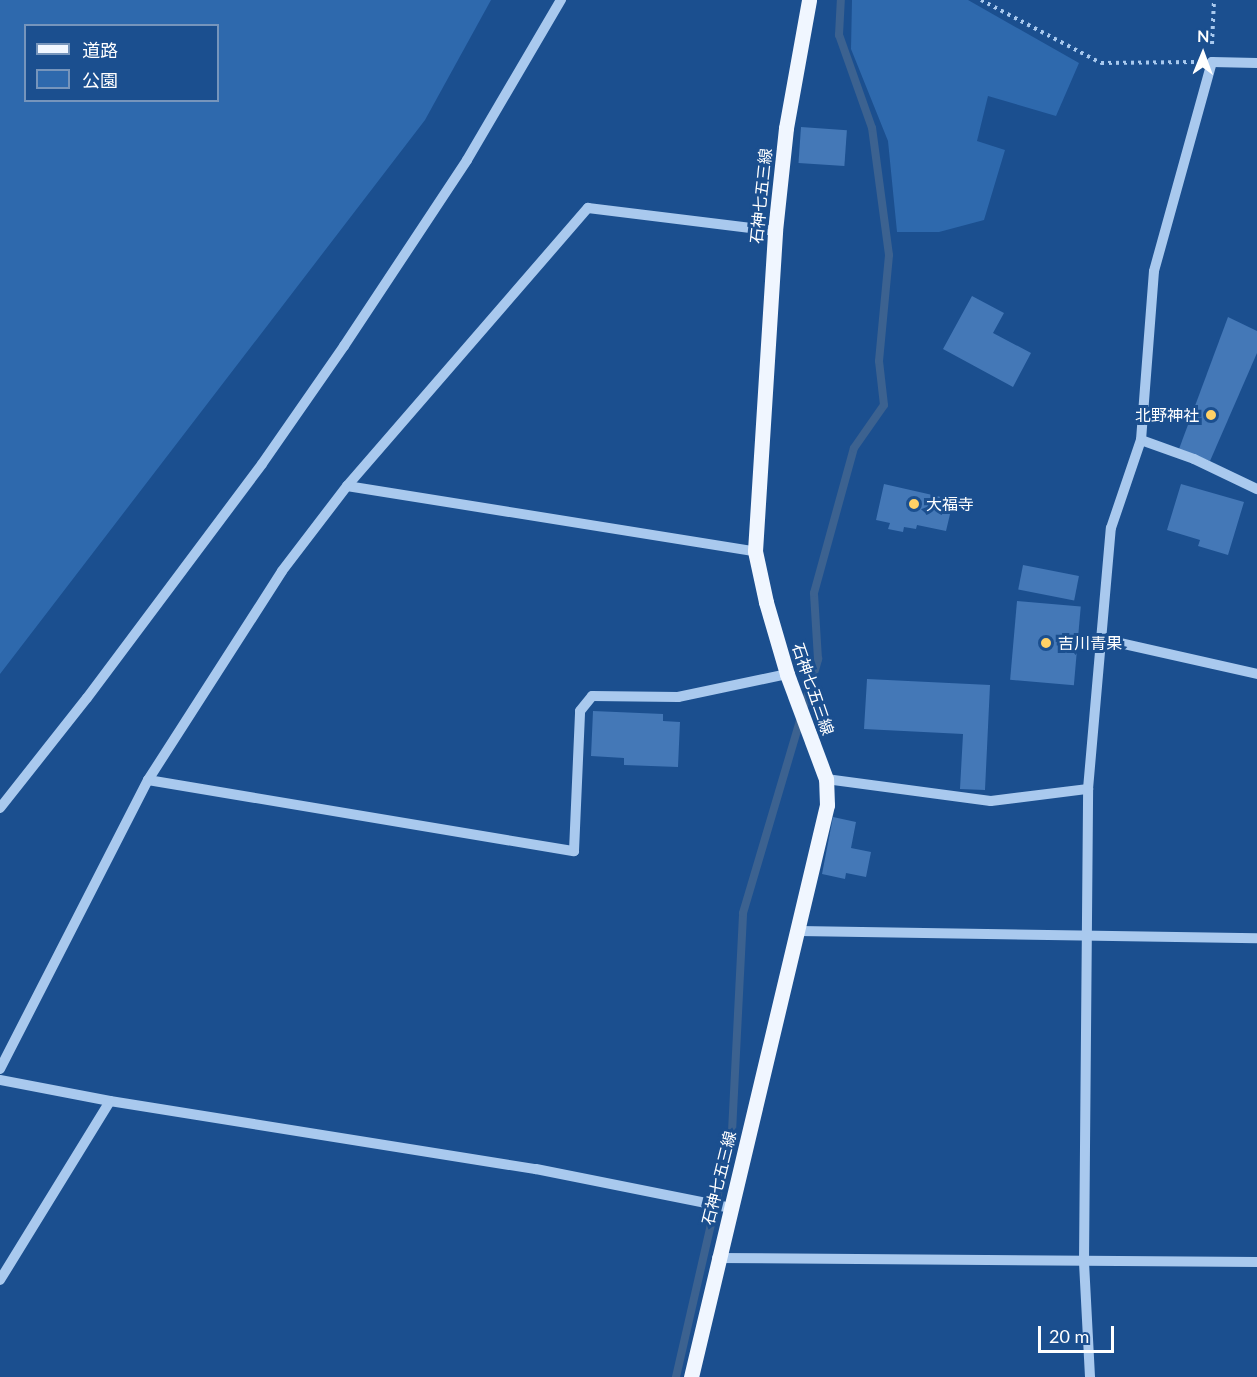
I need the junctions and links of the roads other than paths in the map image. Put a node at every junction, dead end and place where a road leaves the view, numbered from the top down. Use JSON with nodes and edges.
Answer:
{"nodes":[{"id":1,"x":561,"y":0,"type":"edge"},
{"id":2,"x":809,"y":0,"type":"edge"},
{"id":3,"x":1257,"y":63,"type":"edge"},
{"id":4,"x":776,"y":231,"type":"junction"},
{"id":5,"x":1141,"y":440,"type":"junction"},
{"id":6,"x":347,"y":486,"type":"junction"},
{"id":7,"x":1257,"y":489,"type":"edge"},
{"id":8,"x":755,"y":551,"type":"junction"},
{"id":9,"x":1102,"y":639,"type":"junction"},
{"id":10,"x":787,"y":674,"type":"junction"},
{"id":11,"x":1257,"y":674,"type":"edge"},
{"id":12,"x":826,"y":779,"type":"junction"},
{"id":13,"x":148,"y":780,"type":"junction"},
{"id":14,"x":1088,"y":789,"type":"junction"},
{"id":15,"x":0,"y":808,"type":"edge"},
{"id":16,"x":799,"y":931,"type":"junction"},
{"id":17,"x":1086,"y":937,"type":"junction"},
{"id":18,"x":1257,"y":938,"type":"edge"},
{"id":19,"x":0,"y":1069,"type":"edge"},
{"id":20,"x":0,"y":1080,"type":"edge"},
{"id":21,"x":110,"y":1101,"type":"junction"},
{"id":22,"x":731,"y":1208,"type":"junction"},
{"id":23,"x":717,"y":1258,"type":"junction"},
{"id":24,"x":1084,"y":1262,"type":"junction"},
{"id":25,"x":1257,"y":1262,"type":"edge"},
{"id":26,"x":0,"y":1280,"type":"edge"},
{"id":27,"x":691,"y":1377,"type":"edge"},
{"id":28,"x":1090,"y":1377,"type":"edge"}],
"edges":[{"from":1,"to":15,"type":"street"},
{"from":2,"to":4,"type":"main road","name":"石神七五三線"},
{"from":3,"to":5,"type":"street"},
{"from":4,"to":6,"type":"street"},
{"from":4,"to":8,"type":"main road","name":"石神七五三線"},
{"from":5,"to":7,"type":"street"},
{"from":5,"to":9,"type":"street"},
{"from":6,"to":8,"type":"street"},
{"from":6,"to":13,"type":"street"},
{"from":8,"to":10,"type":"main road","name":"石神七五三線"},
{"from":9,"to":11,"type":"street"},
{"from":9,"to":14,"type":"street"},
{"from":10,"to":12,"type":"main road","name":"石神七五三線"},
{"from":10,"to":13,"type":"street"},
{"from":12,"to":14,"type":"street"},
{"from":12,"to":16,"type":"main road","name":"石神七五三線"},
{"from":13,"to":19,"type":"street"},
{"from":14,"to":17,"type":"street"},
{"from":16,"to":17,"type":"street"},
{"from":16,"to":22,"type":"main road","name":"石神七五三線"},
{"from":17,"to":18,"type":"street"},
{"from":17,"to":24,"type":"street"},
{"from":20,"to":21,"type":"street"},
{"from":21,"to":22,"type":"street"},
{"from":21,"to":26,"type":"street"},
{"from":22,"to":23,"type":"main road","name":"石神七五三線"},
{"from":23,"to":24,"type":"street"},
{"from":23,"to":27,"type":"main road","name":"石神七五三線"},
{"from":24,"to":25,"type":"street"},
{"from":24,"to":28,"type":"street"}]}
